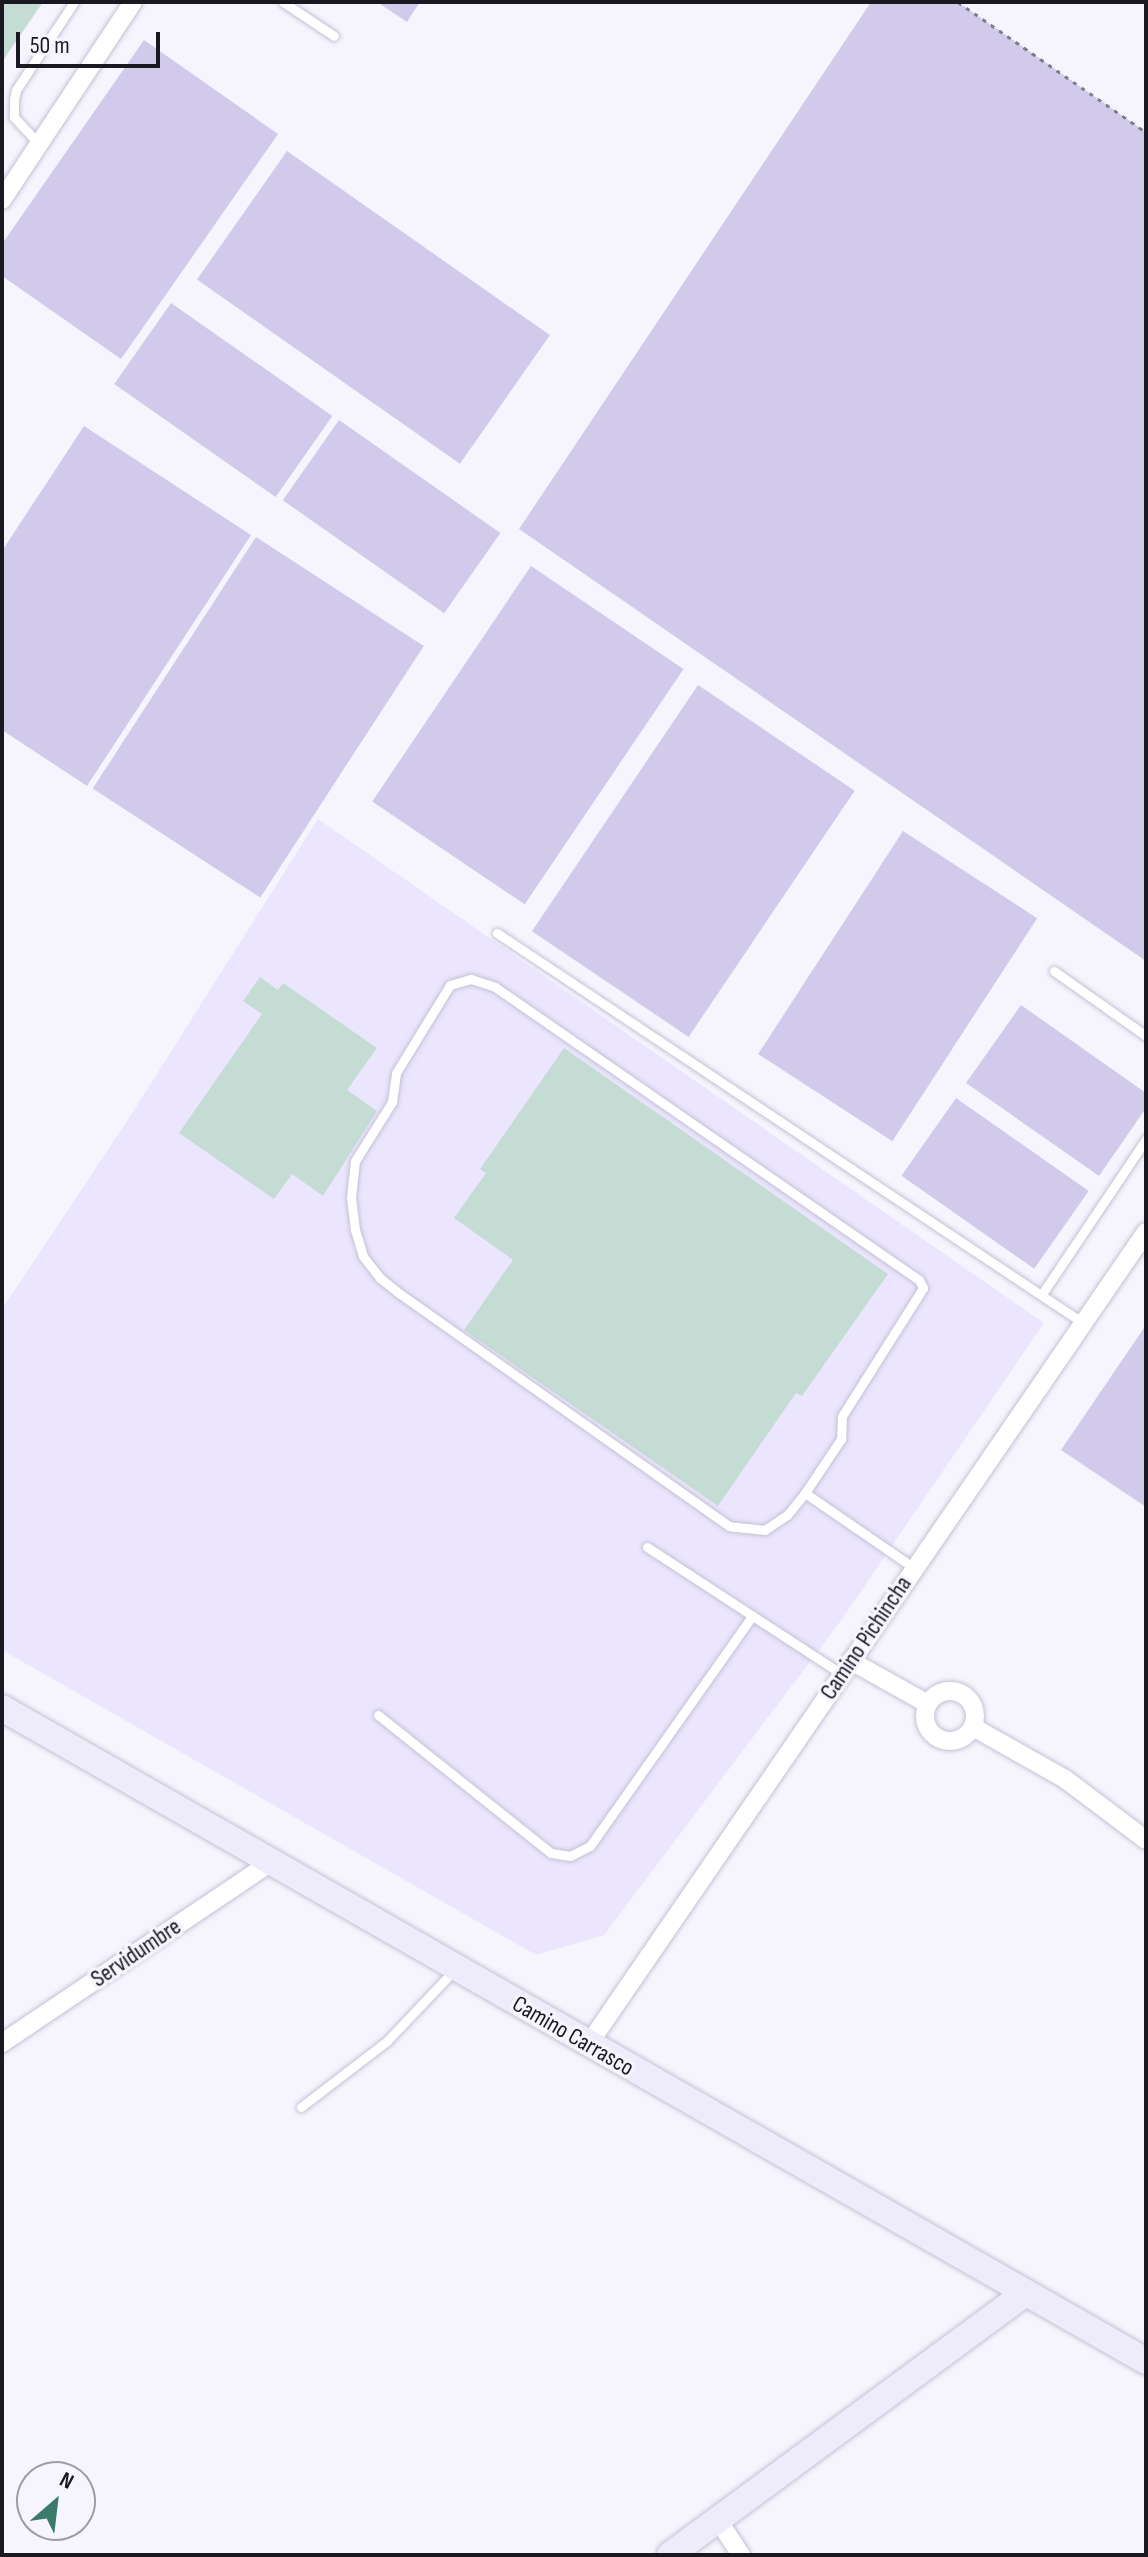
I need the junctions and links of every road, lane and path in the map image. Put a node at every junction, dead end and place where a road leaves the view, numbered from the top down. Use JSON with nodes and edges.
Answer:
{"nodes":[{"id":1,"x":74,"y":2,"type":"edge"},
{"id":2,"x":133,"y":2,"type":"edge"},
{"id":3,"x":283,"y":2,"type":"edge"},
{"id":4,"x":958,"y":2,"type":"edge"},
{"id":5,"x":334,"y":36,"type":"dead end"},
{"id":6,"x":1146,"y":132,"type":"edge"},
{"id":7,"x":39,"y":144,"type":"junction"},
{"id":8,"x":2,"y":200,"type":"edge"},
{"id":9,"x":497,"y":933,"type":"dead end"},
{"id":10,"x":1054,"y":971,"type":"dead end"},
{"id":11,"x":1146,"y":1036,"type":"edge"},
{"id":12,"x":1146,"y":1139,"type":"edge"},
{"id":13,"x":1146,"y":1232,"type":"edge"},
{"id":14,"x":1042,"y":1294,"type":"junction"},
{"id":15,"x":1083,"y":1323,"type":"junction"},
{"id":16,"x":805,"y":1493,"type":"junction"},
{"id":17,"x":647,"y":1547,"type":"dead end"},
{"id":18,"x":914,"y":1568,"type":"junction"},
{"id":19,"x":752,"y":1616,"type":"junction"},
{"id":20,"x":847,"y":1667,"type":"junction"},
{"id":21,"x":928,"y":1704,"type":"junction"},
{"id":22,"x":2,"y":1708,"type":"edge"},
{"id":23,"x":378,"y":1715,"type":"dead end"},
{"id":24,"x":973,"y":1727,"type":"junction"},
{"id":25,"x":1146,"y":1840,"type":"edge"},
{"id":26,"x":270,"y":1863,"type":"junction"},
{"id":27,"x":455,"y":1969,"type":"junction"},
{"id":28,"x":2,"y":2043,"type":"edge"},
{"id":29,"x":588,"y":2045,"type":"junction"},
{"id":30,"x":301,"y":2107,"type":"dead end"},
{"id":31,"x":1026,"y":2293,"type":"junction"},
{"id":32,"x":1146,"y":2361,"type":"edge"},
{"id":33,"x":718,"y":2520,"type":"junction"},
{"id":34,"x":670,"y":2555,"type":"edge"},
{"id":35,"x":741,"y":2555,"type":"edge"}],
"edges":[{"from":1,"to":7,"type":"lane"},
{"from":2,"to":7,"type":"street"},
{"from":3,"to":5,"type":"lane"},
{"from":4,"to":6,"type":"path"},
{"from":7,"to":8,"type":"street"},
{"from":9,"to":14,"type":"lane"},
{"from":10,"to":11,"type":"lane"},
{"from":12,"to":14,"type":"lane"},
{"from":13,"to":15,"type":"street","name":"Camino Pichincha"},
{"from":14,"to":15,"type":"lane"},
{"from":15,"to":18,"type":"street","name":"Camino Pichincha"},
{"from":16,"to":16,"type":"lane"},
{"from":16,"to":18,"type":"lane"},
{"from":17,"to":19,"type":"lane"},
{"from":18,"to":20,"type":"street","name":"Camino Pichincha"},
{"from":19,"to":20,"type":"lane"},
{"from":19,"to":23,"type":"lane"},
{"from":20,"to":21,"type":"street"},
{"from":20,"to":29,"type":"street","name":"Camino Pichincha"},
{"from":21,"to":24,"type":"street"},
{"from":21,"to":24,"type":"street"},
{"from":22,"to":26,"type":"main road","name":"Camino Carrasco"},
{"from":24,"to":25,"type":"street"},
{"from":26,"to":27,"type":"main road","name":"Camino Carrasco"},
{"from":26,"to":28,"type":"street","name":"Servidumbre"},
{"from":27,"to":29,"type":"main road","name":"Camino Carrasco"},
{"from":27,"to":30,"type":"lane"},
{"from":29,"to":31,"type":"main road","name":"Camino Carrasco"},
{"from":31,"to":32,"type":"main road","name":"Camino Carrasco"},
{"from":31,"to":33,"type":"main road"},
{"from":33,"to":34,"type":"main road"},
{"from":33,"to":35,"type":"street"}]}
